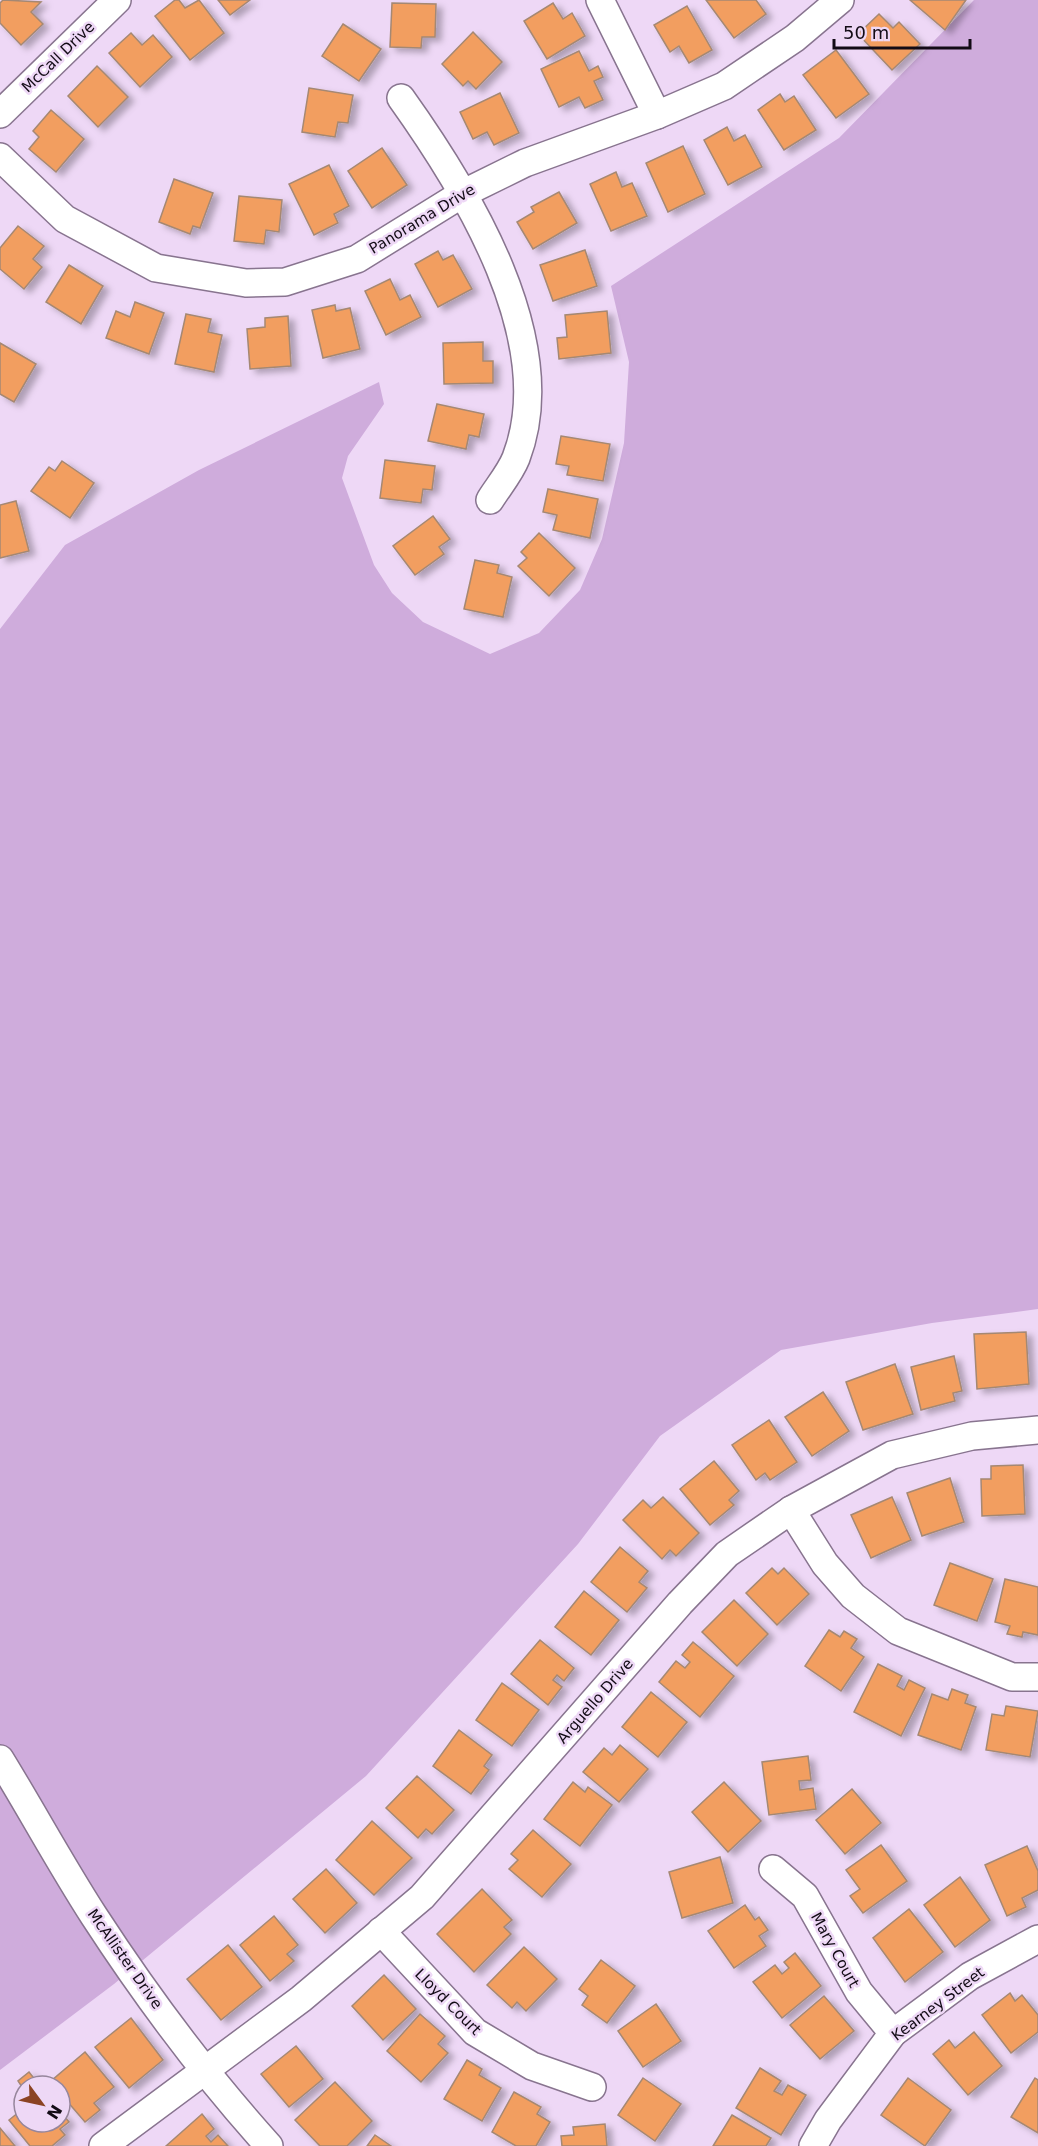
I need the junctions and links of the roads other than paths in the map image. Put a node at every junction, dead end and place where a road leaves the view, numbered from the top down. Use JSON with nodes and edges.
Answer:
{"nodes":[{"id":1,"x":117,"y":0,"type":"edge"},
{"id":2,"x":600,"y":0,"type":"edge"},
{"id":3,"x":840,"y":0,"type":"edge"},
{"id":4,"x":401,"y":98,"type":"dead end"},
{"id":5,"x":0,"y":114,"type":"edge"},
{"id":6,"x":657,"y":115,"type":"junction"},
{"id":7,"x":0,"y":157,"type":"edge"},
{"id":8,"x":462,"y":194,"type":"junction"},
{"id":9,"x":490,"y":500,"type":"dead end"},
{"id":10,"x":1038,"y":1430,"type":"edge"},
{"id":11,"x":791,"y":1510,"type":"junction"},
{"id":12,"x":1038,"y":1677,"type":"edge"},
{"id":13,"x":0,"y":1759,"type":"edge"},
{"id":14,"x":773,"y":1869,"type":"dead end"},
{"id":15,"x":381,"y":1931,"type":"junction"},
{"id":16,"x":1038,"y":1939,"type":"edge"},
{"id":17,"x":893,"y":2033,"type":"junction"},
{"id":18,"x":206,"y":2069,"type":"junction"},
{"id":19,"x":592,"y":2087,"type":"dead end"},
{"id":20,"x":104,"y":2146,"type":"edge"},
{"id":21,"x":269,"y":2146,"type":"edge"},
{"id":22,"x":813,"y":2146,"type":"edge"}],
"edges":[{"from":1,"to":5,"type":"street","name":"McCall Drive"},
{"from":2,"to":6,"type":"street"},
{"from":3,"to":6,"type":"street","name":"Panorama Drive"},
{"from":4,"to":8,"type":"street"},
{"from":6,"to":8,"type":"street","name":"Panorama Drive"},
{"from":7,"to":8,"type":"street","name":"Panorama Drive"},
{"from":8,"to":9,"type":"street"},
{"from":10,"to":11,"type":"street","name":"Arguello Drive"},
{"from":11,"to":12,"type":"street"},
{"from":11,"to":15,"type":"street","name":"Arguello Drive"},
{"from":13,"to":18,"type":"street","name":"McAllister Drive"},
{"from":14,"to":17,"type":"street","name":"Mary Court"},
{"from":15,"to":18,"type":"street","name":"Arguello Drive"},
{"from":15,"to":19,"type":"street","name":"Lloyd Court"},
{"from":16,"to":17,"type":"street","name":"Kearney Street"},
{"from":17,"to":22,"type":"street","name":"Kearney Street"},
{"from":18,"to":20,"type":"street","name":"Arguello Drive"},
{"from":18,"to":21,"type":"street","name":"McAllister Drive"}]}
